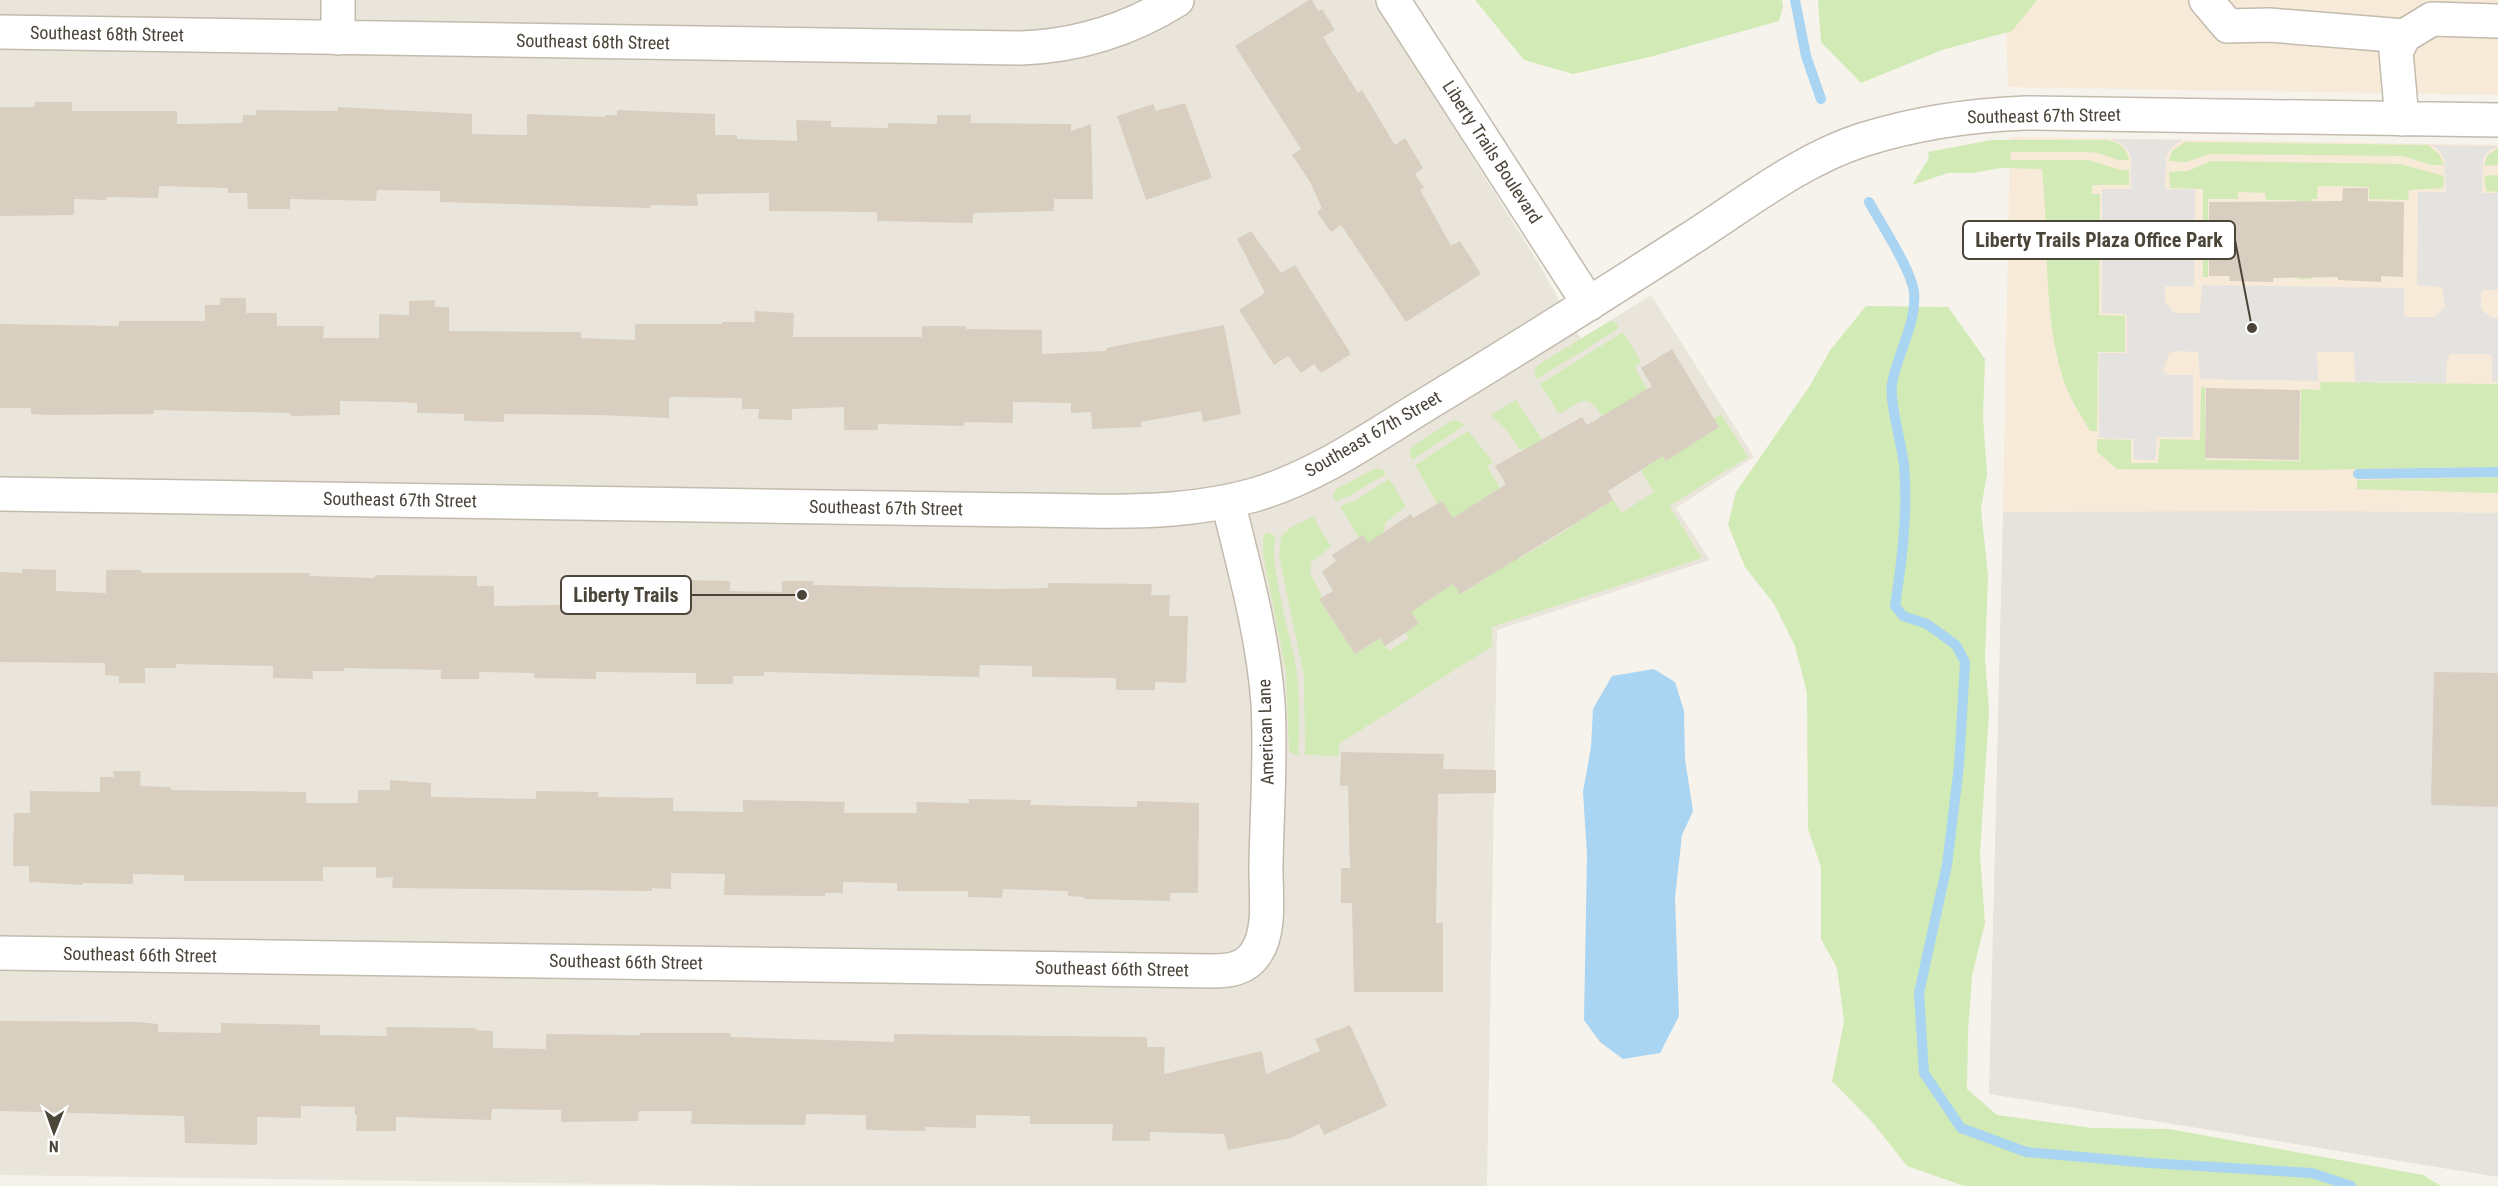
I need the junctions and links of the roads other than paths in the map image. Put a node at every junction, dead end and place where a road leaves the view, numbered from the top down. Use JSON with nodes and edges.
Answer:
{"nodes":[{"id":1,"x":338,"y":0,"type":"edge"},
{"id":2,"x":1177,"y":0,"type":"edge"},
{"id":3,"x":1393,"y":0,"type":"edge"},
{"id":4,"x":2206,"y":0,"type":"edge"},
{"id":5,"x":2498,"y":21,"type":"edge"},
{"id":6,"x":0,"y":32,"type":"edge"},
{"id":7,"x":2404,"y":36,"type":"junction"},
{"id":8,"x":338,"y":38,"type":"junction"},
{"id":9,"x":2402,"y":118,"type":"junction"},
{"id":10,"x":2498,"y":120,"type":"edge"},
{"id":11,"x":1589,"y":304,"type":"junction"},
{"id":12,"x":0,"y":494,"type":"edge"},
{"id":13,"x":1228,"y":502,"type":"junction"},
{"id":14,"x":0,"y":953,"type":"edge"},
{"id":15,"x":1249,"y":962,"type":"joint"}],
"edges":[{"from":1,"to":8,"type":"street"},
{"from":2,"to":8,"type":"street","name":"Southeast 68th Street"},
{"from":3,"to":11,"type":"street","name":"Liberty Trails Boulevard"},
{"from":4,"to":7,"type":"street"},
{"from":5,"to":7,"type":"street"},
{"from":6,"to":8,"type":"street","name":"Southeast 68th Street"},
{"from":7,"to":9,"type":"street"},
{"from":9,"to":10,"type":"street","name":"Southeast 67th Street"},
{"from":9,"to":11,"type":"street","name":"Southeast 67th Street"},
{"from":11,"to":13,"type":"street","name":"Southeast 67th Street"},
{"from":12,"to":13,"type":"street","name":"Southeast 67th Street"},
{"from":13,"to":15,"type":"street","name":"American Lane"},
{"from":14,"to":15,"type":"street","name":"Southeast 66th Street"}]}
